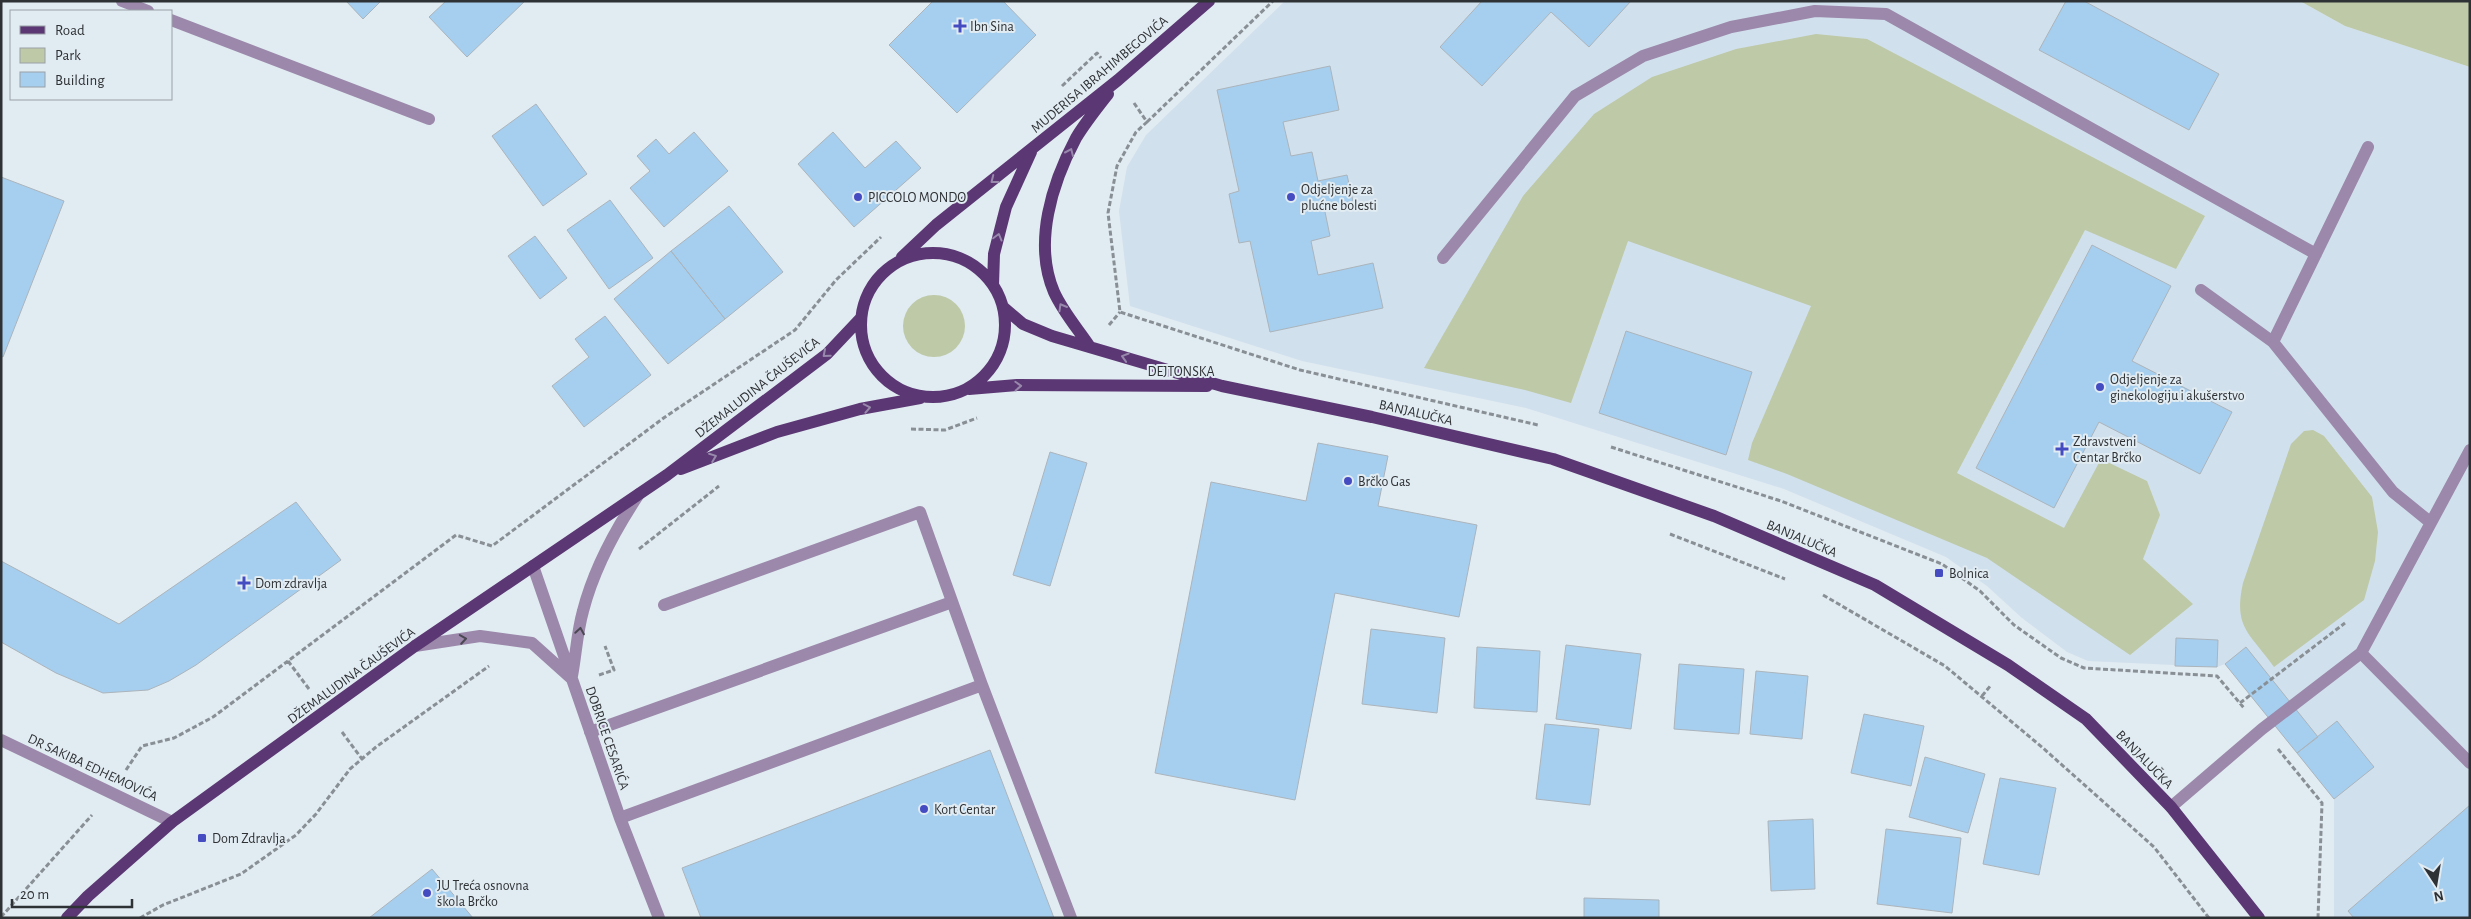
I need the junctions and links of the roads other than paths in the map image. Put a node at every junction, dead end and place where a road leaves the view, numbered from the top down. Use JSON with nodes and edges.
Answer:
{"nodes":[{"id":1,"x":122,"y":1,"type":"edge"},
{"id":2,"x":1209,"y":1,"type":"edge"},
{"id":3,"x":145,"y":10,"type":"edge"},
{"id":4,"x":172,"y":20,"type":"edge"},
{"id":5,"x":1118,"y":80,"type":"junction"},
{"id":6,"x":429,"y":119,"type":"dead end"},
{"id":7,"x":2368,"y":147,"type":"dead end"},
{"id":8,"x":1032,"y":149,"type":"junction"},
{"id":9,"x":2316,"y":254,"type":"junction"},
{"id":10,"x":1443,"y":258,"type":"dead end"},
{"id":11,"x":896,"y":263,"type":"junction"},
{"id":12,"x":993,"y":285,"type":"junction"},
{"id":13,"x":2201,"y":290,"type":"dead end"},
{"id":14,"x":1003,"y":307,"type":"junction"},
{"id":15,"x":860,"y":319,"type":"junction"},
{"id":16,"x":2273,"y":342,"type":"junction"},
{"id":17,"x":1090,"y":347,"type":"junction"},
{"id":18,"x":1222,"y":386,"type":"junction"},
{"id":19,"x":969,"y":389,"type":"junction"},
{"id":20,"x":923,"y":398,"type":"junction"},
{"id":21,"x":2470,"y":450,"type":"edge"},
{"id":22,"x":667,"y":475,"type":"junction"},
{"id":23,"x":639,"y":494,"type":"junction"},
{"id":24,"x":2430,"y":522,"type":"junction"},
{"id":25,"x":533,"y":566,"type":"junction"},
{"id":26,"x":952,"y":602,"type":"junction"},
{"id":27,"x":664,"y":605,"type":"dead end"},
{"id":28,"x":415,"y":646,"type":"junction"},
{"id":29,"x":2361,"y":653,"type":"junction"},
{"id":30,"x":572,"y":682,"type":"junction"},
{"id":31,"x":982,"y":685,"type":"junction"},
{"id":32,"x":590,"y":732,"type":"junction"},
{"id":33,"x":1,"y":740,"type":"edge"},
{"id":34,"x":2470,"y":763,"type":"edge"},
{"id":35,"x":2171,"y":807,"type":"junction"},
{"id":36,"x":620,"y":818,"type":"junction"},
{"id":37,"x":172,"y":822,"type":"junction"},
{"id":38,"x":67,"y":918,"type":"edge"},
{"id":39,"x":659,"y":918,"type":"edge"},
{"id":40,"x":1071,"y":918,"type":"edge"},
{"id":41,"x":2260,"y":918,"type":"edge"}],
"edges":[{"from":1,"to":3,"type":"street"},
{"from":2,"to":5,"type":"main road","name":"MUDERISA IBRAHIMBEGOVIĆA"},
{"from":4,"to":6,"type":"street"},
{"from":5,"to":8,"type":"main road","name":"MUDERISA IBRAHIMBEGOVIĆA"},
{"from":17,"to":5,"type":"main road","one_way":true},
{"from":7,"to":9,"type":"street"},
{"from":8,"to":11,"type":"main road","name":"MUDERISA IBRAHIMBEGOVIĆA","one_way":true},
{"from":12,"to":8,"type":"main road","name":"MUDERISA IBRAHIMBEGOVIĆA","one_way":true},
{"from":9,"to":10,"type":"street"},
{"from":9,"to":16,"type":"street"},
{"from":11,"to":12,"type":"main road"},
{"from":11,"to":15,"type":"main road"},
{"from":12,"to":14,"type":"main road"},
{"from":13,"to":16,"type":"street"},
{"from":14,"to":17,"type":"main road","name":"DEJTONSKA"},
{"from":14,"to":19,"type":"main road"},
{"from":15,"to":20,"type":"main road"},
{"from":15,"to":22,"type":"main road","name":"DŽEMALUDINA ČAUŠEVIĆA","one_way":true},
{"from":16,"to":24,"type":"street"},
{"from":18,"to":17,"type":"main road","name":"DEJTONSKA","one_way":true},
{"from":19,"to":18,"type":"main road","name":"DEJTONSKA","one_way":true},
{"from":18,"to":35,"type":"main road","name":"BANJALUČKA"},
{"from":19,"to":20,"type":"main road"},
{"from":22,"to":20,"type":"main road","name":"DŽEMALUDINA ČAUŠEVIĆA","one_way":true},
{"from":21,"to":24,"type":"street"},
{"from":22,"to":23,"type":"main road","name":"DŽEMALUDINA ČAUŠEVIĆA"},
{"from":23,"to":25,"type":"main road","name":"DŽEMALUDINA ČAUŠEVIĆA"},
{"from":30,"to":23,"type":"street","one_way":true},
{"from":24,"to":29,"type":"street"},
{"from":25,"to":28,"type":"main road","name":"DŽEMALUDINA ČAUŠEVIĆA"},
{"from":25,"to":30,"type":"street","name":"DOBRICE CESARIĆA"},
{"from":26,"to":27,"type":"street"},
{"from":26,"to":31,"type":"street"},
{"from":26,"to":32,"type":"street"},
{"from":28,"to":30,"type":"street","one_way":true},
{"from":28,"to":37,"type":"main road","name":"DŽEMALUDINA ČAUŠEVIĆA"},
{"from":29,"to":34,"type":"street"},
{"from":29,"to":35,"type":"street"},
{"from":30,"to":32,"type":"street","name":"DOBRICE CESARIĆA"},
{"from":31,"to":36,"type":"street"},
{"from":31,"to":40,"type":"street"},
{"from":32,"to":36,"type":"street","name":"DOBRICE CESARIĆA"},
{"from":33,"to":37,"type":"street","name":"DR SAKIBA EDHEMOVIĆA"},
{"from":35,"to":41,"type":"main road","name":"BANJALUČKA"},
{"from":36,"to":39,"type":"street","name":"DOBRICE CESARIĆA"},
{"from":37,"to":38,"type":"main road","name":"DŽEMALUDINA ČAUŠEVIĆA"}]}
